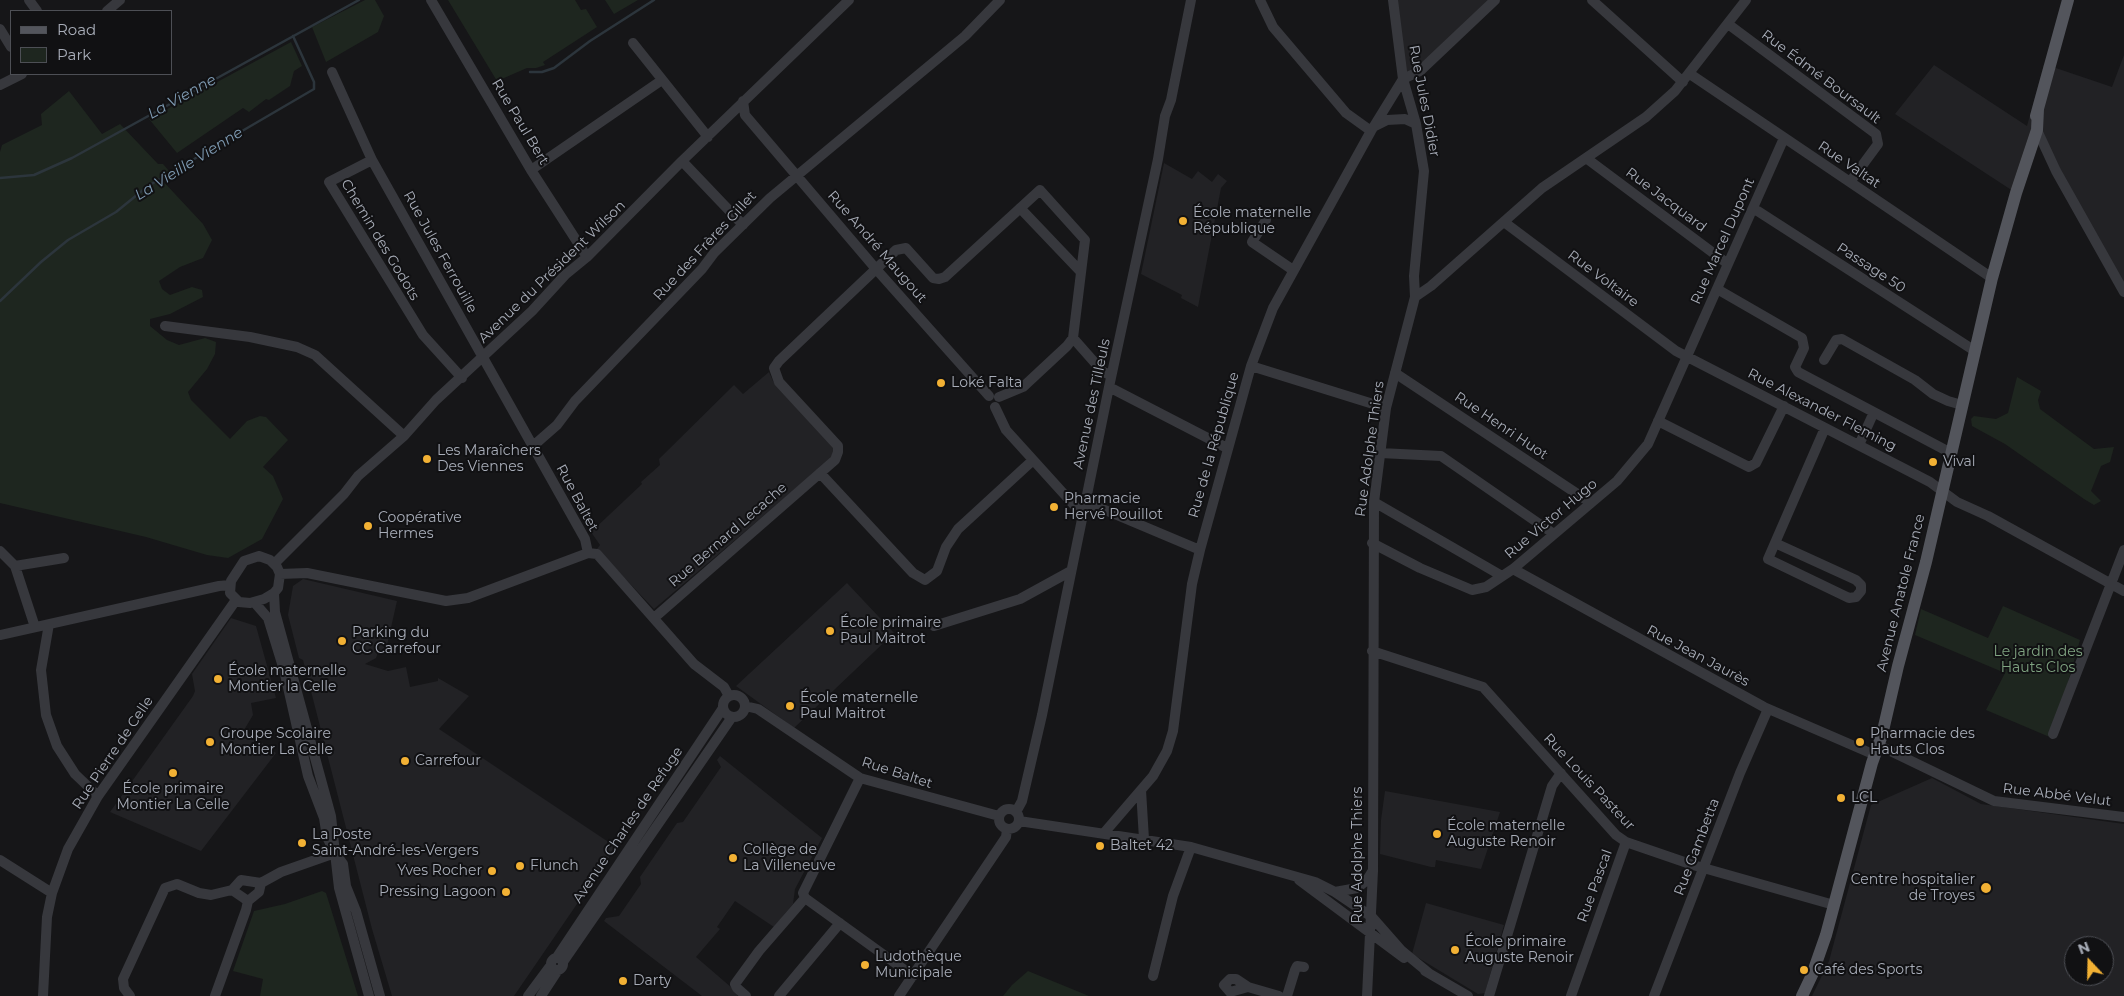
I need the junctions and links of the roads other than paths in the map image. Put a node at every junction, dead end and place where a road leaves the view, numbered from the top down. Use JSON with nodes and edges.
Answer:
{"nodes":[{"id":1,"x":120,"y":0,"type":"edge"},
{"id":2,"x":432,"y":0,"type":"edge"},
{"id":3,"x":849,"y":0,"type":"edge"},
{"id":4,"x":1000,"y":0,"type":"edge"},
{"id":5,"x":1191,"y":0,"type":"edge"},
{"id":6,"x":1260,"y":0,"type":"edge"},
{"id":7,"x":1393,"y":0,"type":"edge"},
{"id":8,"x":1495,"y":0,"type":"edge"},
{"id":9,"x":1592,"y":0,"type":"edge"},
{"id":10,"x":1746,"y":0,"type":"edge"},
{"id":11,"x":2068,"y":0,"type":"edge"},
{"id":12,"x":108,"y":10,"type":"edge"},
{"id":13,"x":1728,"y":24,"type":"junction"},
{"id":14,"x":0,"y":29,"type":"edge"},
{"id":15,"x":633,"y":43,"type":"dead end"},
{"id":16,"x":10,"y":45,"type":"edge"},
{"id":17,"x":332,"y":72,"type":"dead end"},
{"id":18,"x":20,"y":75,"type":"edge"},
{"id":19,"x":1687,"y":78,"type":"junction"},
{"id":20,"x":1403,"y":79,"type":"junction"},
{"id":21,"x":662,"y":80,"type":"junction"},
{"id":22,"x":0,"y":85,"type":"edge"},
{"id":23,"x":743,"y":102,"type":"junction"},
{"id":24,"x":731,"y":113,"type":"junction"},
{"id":25,"x":745,"y":115,"type":"junction"},
{"id":26,"x":1416,"y":124,"type":"junction"},
{"id":27,"x":1372,"y":129,"type":"junction"},
{"id":28,"x":2033,"y":136,"type":"junction"},
{"id":29,"x":708,"y":137,"type":"junction"},
{"id":30,"x":1784,"y":138,"type":"junction"},
{"id":31,"x":1586,"y":158,"type":"junction"},
{"id":32,"x":372,"y":160,"type":"junction"},
{"id":33,"x":682,"y":160,"type":"junction"},
{"id":34,"x":531,"y":170,"type":"junction"},
{"id":35,"x":797,"y":176,"type":"junction"},
{"id":36,"x":1850,"y":182,"type":"junction"},
{"id":37,"x":1020,"y":208,"type":"junction"},
{"id":38,"x":1753,"y":208,"type":"junction"},
{"id":39,"x":1266,"y":220,"type":"dead end"},
{"id":40,"x":1504,"y":222,"type":"junction"},
{"id":41,"x":743,"y":225,"type":"junction"},
{"id":42,"x":587,"y":257,"type":"junction"},
{"id":43,"x":1728,"y":264,"type":"junction"},
{"id":44,"x":876,"y":269,"type":"junction"},
{"id":45,"x":1293,"y":270,"type":"junction"},
{"id":46,"x":1081,"y":272,"type":"junction"},
{"id":47,"x":1992,"y":278,"type":"junction"},
{"id":48,"x":1717,"y":289,"type":"junction"},
{"id":49,"x":2124,"y":292,"type":"edge"},
{"id":50,"x":1415,"y":297,"type":"junction"},
{"id":51,"x":165,"y":326,"type":"dead end"},
{"id":52,"x":1073,"y":338,"type":"junction"},
{"id":53,"x":1975,"y":351,"type":"junction"},
{"id":54,"x":1687,"y":356,"type":"junction"},
{"id":55,"x":484,"y":358,"type":"junction"},
{"id":56,"x":1824,"y":360,"type":"dead end"},
{"id":57,"x":1251,"y":366,"type":"junction"},
{"id":58,"x":1395,"y":373,"type":"junction"},
{"id":59,"x":1111,"y":375,"type":"junction"},
{"id":60,"x":462,"y":378,"type":"junction"},
{"id":61,"x":1109,"y":387,"type":"junction"},
{"id":62,"x":994,"y":396,"type":"junction"},
{"id":63,"x":1962,"y":405,"type":"junction"},
{"id":64,"x":1784,"y":406,"type":"junction"},
{"id":65,"x":1386,"y":408,"type":"junction"},
{"id":66,"x":1874,"y":412,"type":"junction"},
{"id":67,"x":1658,"y":421,"type":"junction"},
{"id":68,"x":1825,"y":428,"type":"junction"},
{"id":69,"x":404,"y":436,"type":"junction"},
{"id":70,"x":1859,"y":445,"type":"junction"},
{"id":71,"x":533,"y":446,"type":"junction"},
{"id":72,"x":1227,"y":448,"type":"junction"},
{"id":73,"x":1380,"y":453,"type":"junction"},
{"id":74,"x":1952,"y":453,"type":"junction"},
{"id":75,"x":1032,"y":461,"type":"junction"},
{"id":76,"x":820,"y":473,"type":"junction"},
{"id":77,"x":1942,"y":491,"type":"junction"},
{"id":78,"x":1086,"y":502,"type":"junction"},
{"id":79,"x":1374,"y":502,"type":"junction"},
{"id":80,"x":1591,"y":503,"type":"junction"},
{"id":81,"x":1083,"y":515,"type":"junction"},
{"id":82,"x":1554,"y":534,"type":"junction"},
{"id":83,"x":1372,"y":543,"type":"junction"},
{"id":84,"x":1775,"y":543,"type":"junction"},
{"id":85,"x":1200,"y":550,"type":"junction"},
{"id":86,"x":2124,"y":550,"type":"edge"},
{"id":87,"x":0,"y":551,"type":"edge"},
{"id":88,"x":588,"y":553,"type":"junction"},
{"id":89,"x":64,"y":558,"type":"dead end"},
{"id":90,"x":274,"y":563,"type":"junction"},
{"id":91,"x":15,"y":566,"type":"junction"},
{"id":92,"x":1513,"y":569,"type":"junction"},
{"id":93,"x":1070,"y":571,"type":"junction"},
{"id":94,"x":280,"y":574,"type":"junction"},
{"id":95,"x":1502,"y":576,"type":"junction"},
{"id":96,"x":2110,"y":584,"type":"junction"},
{"id":97,"x":230,"y":585,"type":"junction"},
{"id":98,"x":2124,"y":591,"type":"edge"},
{"id":99,"x":274,"y":593,"type":"junction"},
{"id":100,"x":236,"y":600,"type":"junction"},
{"id":101,"x":254,"y":602,"type":"junction"},
{"id":102,"x":654,"y":618,"type":"junction"},
{"id":103,"x":49,"y":624,"type":"junction"},
{"id":104,"x":934,"y":626,"type":"dead end"},
{"id":105,"x":35,"y":627,"type":"junction"},
{"id":106,"x":0,"y":635,"type":"edge"},
{"id":107,"x":1372,"y":651,"type":"junction"},
{"id":108,"x":729,"y":696,"type":"junction"},
{"id":109,"x":744,"y":706,"type":"junction"},
{"id":110,"x":723,"y":708,"type":"junction"},
{"id":111,"x":1768,"y":709,"type":"junction"},
{"id":112,"x":732,"y":717,"type":"junction"},
{"id":113,"x":2053,"y":734,"type":"dead end"},
{"id":114,"x":1876,"y":750,"type":"junction"},
{"id":115,"x":1560,"y":773,"type":"junction"},
{"id":116,"x":860,"y":778,"type":"junction"},
{"id":117,"x":1142,"y":790,"type":"junction"},
{"id":118,"x":98,"y":796,"type":"junction"},
{"id":119,"x":999,"y":816,"type":"junction"},
{"id":120,"x":1018,"y":816,"type":"junction"},
{"id":121,"x":2124,"y":818,"type":"edge"},
{"id":122,"x":1007,"y":833,"type":"junction"},
{"id":123,"x":1104,"y":833,"type":"junction"},
{"id":124,"x":1144,"y":839,"type":"junction"},
{"id":125,"x":1626,"y":842,"type":"junction"},
{"id":126,"x":1191,"y":847,"type":"junction"},
{"id":127,"x":335,"y":853,"type":"junction"},
{"id":128,"x":0,"y":860,"type":"edge"},
{"id":129,"x":1705,"y":867,"type":"junction"},
{"id":130,"x":1373,"y":871,"type":"junction"},
{"id":131,"x":1292,"y":875,"type":"junction"},
{"id":132,"x":261,"y":883,"type":"junction"},
{"id":133,"x":232,"y":890,"type":"junction"},
{"id":134,"x":1335,"y":892,"type":"junction"},
{"id":135,"x":52,"y":893,"type":"junction"},
{"id":136,"x":805,"y":898,"type":"junction"},
{"id":137,"x":248,"y":901,"type":"junction"},
{"id":138,"x":1834,"y":905,"type":"junction"},
{"id":139,"x":1372,"y":917,"type":"junction"},
{"id":140,"x":840,"y":923,"type":"junction"},
{"id":141,"x":1372,"y":934,"type":"junction"},
{"id":142,"x":557,"y":964,"type":"junction"},
{"id":143,"x":1304,"y":967,"type":"dead end"},
{"id":144,"x":1430,"y":974,"type":"junction"},
{"id":145,"x":913,"y":976,"type":"junction"},
{"id":146,"x":1153,"y":976,"type":"dead end"},
{"id":147,"x":1248,"y":987,"type":"dead end"},
{"id":148,"x":43,"y":996,"type":"edge"},
{"id":149,"x":130,"y":996,"type":"edge"},
{"id":150,"x":215,"y":996,"type":"edge"},
{"id":151,"x":369,"y":996,"type":"edge"},
{"id":152,"x":380,"y":996,"type":"edge"},
{"id":153,"x":528,"y":996,"type":"edge"},
{"id":154,"x":541,"y":996,"type":"edge"},
{"id":155,"x":746,"y":996,"type":"edge"},
{"id":156,"x":779,"y":996,"type":"edge"},
{"id":157,"x":899,"y":996,"type":"edge"},
{"id":158,"x":1279,"y":996,"type":"edge"},
{"id":159,"x":1287,"y":996,"type":"edge"},
{"id":160,"x":1367,"y":996,"type":"edge"},
{"id":161,"x":1468,"y":996,"type":"edge"},
{"id":162,"x":1490,"y":996,"type":"edge"},
{"id":163,"x":1571,"y":996,"type":"edge"},
{"id":164,"x":1654,"y":996,"type":"edge"},
{"id":165,"x":1802,"y":996,"type":"edge"}],
"edges":[{"from":1,"to":12,"type":"street"},
{"from":2,"to":34,"type":"street","name":"Rue Paul Bert"},
{"from":3,"to":23,"type":"street","name":"Avenue du Président Wilson"},
{"from":4,"to":35,"type":"street","name":"Rue des Frères Gillet"},
{"from":5,"to":59,"type":"street","name":"Avenue des Tilleuls"},
{"from":6,"to":27,"type":"street"},
{"from":7,"to":20,"type":"street","name":"Rue Jules Didier"},
{"from":8,"to":20,"type":"street"},
{"from":9,"to":19,"type":"street","name":"Rue Valtat"},
{"from":10,"to":13,"type":"street"},
{"from":11,"to":28,"type":"main road","name":"Avenue Anatole France"},
{"from":13,"to":19,"type":"street"},
{"from":13,"to":36,"type":"street","name":"Rue Édmé Boursault"},
{"from":14,"to":16,"type":"street"},
{"from":15,"to":21,"type":"street"},
{"from":17,"to":32,"type":"street"},
{"from":18,"to":22,"type":"street"},
{"from":19,"to":30,"type":"street","name":"Rue Valtat"},
{"from":19,"to":31,"type":"street"},
{"from":20,"to":26,"type":"street","name":"Rue Jules Didier"},
{"from":20,"to":27,"type":"street","name":"Rue de la République"},
{"from":21,"to":29,"type":"street"},
{"from":21,"to":34,"type":"street"},
{"from":23,"to":24,"type":"street","name":"Avenue du Président Wilson"},
{"from":23,"to":25,"type":"street"},
{"from":24,"to":25,"type":"street"},
{"from":24,"to":29,"type":"street","name":"Avenue du Président Wilson"},
{"from":25,"to":35,"type":"street","name":"Rue André Maugout"},
{"from":26,"to":27,"type":"street"},
{"from":26,"to":50,"type":"street","name":"Rue Jules Didier"},
{"from":27,"to":45,"type":"street","name":"Rue de la République"},
{"from":28,"to":47,"type":"main road","name":"Avenue Anatole France"},
{"from":28,"to":49,"type":"street"},
{"from":29,"to":33,"type":"street","name":"Avenue du Président Wilson"},
{"from":30,"to":36,"type":"street","name":"Rue Valtat"},
{"from":30,"to":38,"type":"street","name":"Rue Marcel Dupont"},
{"from":31,"to":40,"type":"street"},
{"from":31,"to":43,"type":"street","name":"Rue Jacquard"},
{"from":32,"to":55,"type":"street","name":"Rue Jules Ferrouille"},
{"from":32,"to":60,"type":"street","name":"Chemin des Godots"},
{"from":33,"to":41,"type":"street"},
{"from":33,"to":42,"type":"street","name":"Avenue du Président Wilson"},
{"from":34,"to":42,"type":"street","name":"Rue Paul Bert"},
{"from":35,"to":41,"type":"street","name":"Rue des Frères Gillet"},
{"from":35,"to":44,"type":"street","name":"Rue André Maugout"},
{"from":36,"to":47,"type":"street","name":"Rue Valtat"},
{"from":37,"to":44,"type":"street"},
{"from":37,"to":46,"type":"street"},
{"from":37,"to":46,"type":"street"},
{"from":38,"to":43,"type":"street","name":"Rue Marcel Dupont"},
{"from":38,"to":53,"type":"street","name":"Passage 50"},
{"from":39,"to":45,"type":"street"},
{"from":40,"to":50,"type":"street"},
{"from":40,"to":54,"type":"street","name":"Rue Voltaire"},
{"from":41,"to":71,"type":"street","name":"Rue des Frères Gillet"},
{"from":42,"to":55,"type":"street","name":"Avenue du Président Wilson"},
{"from":43,"to":48,"type":"street","name":"Rue Marcel Dupont"},
{"from":44,"to":62,"type":"street","name":"Rue André Maugout"},
{"from":44,"to":76,"type":"street","name":"Rue Bernard Lecache"},
{"from":45,"to":57,"type":"street","name":"Rue de la République"},
{"from":46,"to":52,"type":"street"},
{"from":47,"to":53,"type":"main road","name":"Avenue Anatole France"},
{"from":48,"to":54,"type":"street","name":"Rue Marcel Dupont"},
{"from":48,"to":66,"type":"street"},
{"from":50,"to":58,"type":"street","name":"Rue Adolphe Thiers"},
{"from":51,"to":69,"type":"street"},
{"from":52,"to":59,"type":"street"},
{"from":52,"to":62,"type":"street"},
{"from":53,"to":63,"type":"main road","name":"Avenue Anatole France"},
{"from":54,"to":64,"type":"street","name":"Rue Alexander Fleming"},
{"from":54,"to":67,"type":"street","name":"Rue Victor Hugo"},
{"from":55,"to":60,"type":"street","name":"Avenue du Président Wilson"},
{"from":55,"to":71,"type":"street","name":"Rue Baltet"},
{"from":56,"to":63,"type":"street"},
{"from":57,"to":65,"type":"street"},
{"from":57,"to":72,"type":"street","name":"Rue de la République"},
{"from":58,"to":65,"type":"street","name":"Rue Adolphe Thiers"},
{"from":58,"to":80,"type":"street","name":"Rue Henri Huot"},
{"from":59,"to":61,"type":"street","name":"Avenue des Tilleuls"},
{"from":60,"to":69,"type":"street","name":"Avenue du Président Wilson"},
{"from":61,"to":72,"type":"street"},
{"from":61,"to":78,"type":"street","name":"Avenue des Tilleuls"},
{"from":62,"to":75,"type":"street","name":"Rue André Maugout"},
{"from":63,"to":74,"type":"main road","name":"Avenue Anatole France"},
{"from":64,"to":67,"type":"street"},
{"from":64,"to":68,"type":"street","name":"Rue Alexander Fleming"},
{"from":65,"to":73,"type":"street","name":"Rue Adolphe Thiers"},
{"from":66,"to":70,"type":"street"},
{"from":66,"to":74,"type":"street"},
{"from":67,"to":80,"type":"street","name":"Rue Victor Hugo"},
{"from":68,"to":70,"type":"street","name":"Rue Alexander Fleming"},
{"from":68,"to":84,"type":"street"},
{"from":69,"to":90,"type":"street","name":"Avenue du Président Wilson"},
{"from":70,"to":77,"type":"street","name":"Rue Alexander Fleming"},
{"from":71,"to":88,"type":"street","name":"Rue Baltet"},
{"from":72,"to":85,"type":"street","name":"Rue de la République"},
{"from":73,"to":79,"type":"street","name":"Rue Adolphe Thiers"},
{"from":73,"to":82,"type":"street"},
{"from":74,"to":77,"type":"main road","name":"Avenue Anatole France"},
{"from":75,"to":76,"type":"street"},
{"from":75,"to":81,"type":"street"},
{"from":76,"to":102,"type":"street","name":"Rue Bernard Lecache"},
{"from":77,"to":96,"type":"street","name":"Rue Alexander Fleming"},
{"from":77,"to":114,"type":"main road","name":"Avenue Anatole France"},
{"from":78,"to":81,"type":"street","name":"Avenue des Tilleuls"},
{"from":78,"to":85,"type":"street"},
{"from":79,"to":83,"type":"street","name":"Rue Adolphe Thiers"},
{"from":79,"to":95,"type":"street"},
{"from":80,"to":82,"type":"street","name":"Rue Victor Hugo"},
{"from":81,"to":93,"type":"street","name":"Avenue des Tilleuls"},
{"from":82,"to":92,"type":"street","name":"Rue Victor Hugo"},
{"from":83,"to":95,"type":"street","name":"Rue Victor Hugo"},
{"from":83,"to":107,"type":"street","name":"Rue Adolphe Thiers"},
{"from":84,"to":84,"type":"street"},
{"from":85,"to":117,"type":"street","name":"Rue de la République"},
{"from":86,"to":96,"type":"street"},
{"from":87,"to":91,"type":"street"},
{"from":88,"to":94,"type":"street"},
{"from":88,"to":102,"type":"street","name":"Rue Baltet"},
{"from":89,"to":91,"type":"street"},
{"from":90,"to":94,"type":"street"},
{"from":90,"to":97,"type":"street"},
{"from":91,"to":105,"type":"street"},
{"from":92,"to":95,"type":"street","name":"Rue Victor Hugo"},
{"from":92,"to":111,"type":"street","name":"Rue Jean Jaurès"},
{"from":93,"to":104,"type":"street"},
{"from":93,"to":120,"type":"street","name":"Avenue des Tilleuls"},
{"from":94,"to":99,"type":"street"},
{"from":96,"to":98,"type":"street","name":"Rue Alexander Fleming"},
{"from":96,"to":113,"type":"street"},
{"from":97,"to":100,"type":"street"},
{"from":97,"to":103,"type":"street"},
{"from":99,"to":101,"type":"street"},
{"from":99,"to":127,"type":"street"},
{"from":100,"to":101,"type":"street"},
{"from":100,"to":118,"type":"street","name":"Rue Pierre de Celle"},
{"from":101,"to":127,"type":"street"},
{"from":102,"to":108,"type":"street","name":"Rue Baltet"},
{"from":103,"to":105,"type":"street"},
{"from":103,"to":118,"type":"street"},
{"from":105,"to":106,"type":"street"},
{"from":107,"to":115,"type":"street","name":"Rue Louis Pasteur"},
{"from":107,"to":130,"type":"street","name":"Rue Adolphe Thiers"},
{"from":108,"to":109,"type":"street"},
{"from":108,"to":110,"type":"street"},
{"from":109,"to":112,"type":"street"},
{"from":109,"to":116,"type":"street","name":"Rue Baltet"},
{"from":110,"to":112,"type":"street"},
{"from":110,"to":142,"type":"street","name":"Avenue Charles de Refuge"},
{"from":111,"to":114,"type":"street","name":"Rue Jean Jaurès"},
{"from":111,"to":129,"type":"street","name":"Rue Gambetta"},
{"from":112,"to":142,"type":"street","name":"Avenue Charles de Refuge"},
{"from":114,"to":121,"type":"street","name":"Rue Abbé Velut"},
{"from":114,"to":138,"type":"main road","name":"Avenue Anatole France"},
{"from":115,"to":125,"type":"street","name":"Rue Louis Pasteur"},
{"from":115,"to":162,"type":"street"},
{"from":116,"to":119,"type":"street","name":"Rue Baltet"},
{"from":116,"to":136,"type":"street"},
{"from":117,"to":123,"type":"street","name":"Rue de la République"},
{"from":117,"to":124,"type":"street"},
{"from":118,"to":135,"type":"street","name":"Rue Pierre de Celle"},
{"from":119,"to":120,"type":"street"},
{"from":119,"to":122,"type":"street"},
{"from":120,"to":122,"type":"street"},
{"from":120,"to":123,"type":"street"},
{"from":122,"to":145,"type":"street"},
{"from":123,"to":124,"type":"street"},
{"from":124,"to":126,"type":"street"},
{"from":125,"to":129,"type":"street","name":"Rue Louis Pasteur"},
{"from":125,"to":163,"type":"street","name":"Rue Pascal"},
{"from":126,"to":131,"type":"street"},
{"from":126,"to":146,"type":"street"},
{"from":127,"to":132,"type":"street"},
{"from":127,"to":151,"type":"street"},
{"from":127,"to":152,"type":"street"},
{"from":128,"to":135,"type":"street"},
{"from":129,"to":138,"type":"street","name":"Rue Louis Pasteur"},
{"from":129,"to":164,"type":"street","name":"Rue Gambetta"},
{"from":130,"to":134,"type":"street"},
{"from":130,"to":139,"type":"street","name":"Rue Adolphe Thiers"},
{"from":131,"to":134,"type":"street"},
{"from":131,"to":141,"type":"street"},
{"from":132,"to":133,"type":"street"},
{"from":132,"to":137,"type":"street"},
{"from":133,"to":137,"type":"street"},
{"from":133,"to":149,"type":"street"},
{"from":134,"to":139,"type":"street"},
{"from":135,"to":148,"type":"street","name":"Rue Pierre de Celle"},
{"from":136,"to":140,"type":"street"},
{"from":136,"to":155,"type":"street"},
{"from":137,"to":150,"type":"street"},
{"from":138,"to":165,"type":"main road","name":"Avenue Anatole France"},
{"from":139,"to":141,"type":"street","name":"Rue Adolphe Thiers"},
{"from":139,"to":144,"type":"street"},
{"from":140,"to":145,"type":"street"},
{"from":140,"to":156,"type":"street"},
{"from":141,"to":144,"type":"street"},
{"from":141,"to":160,"type":"street","name":"Rue Adolphe Thiers"},
{"from":142,"to":153,"type":"street","name":"Avenue Charles de Refuge"},
{"from":142,"to":154,"type":"street","name":"Avenue Charles de Refuge"},
{"from":143,"to":159,"type":"street"},
{"from":144,"to":161,"type":"street"},
{"from":145,"to":157,"type":"street"},
{"from":147,"to":158,"type":"street"}]}
